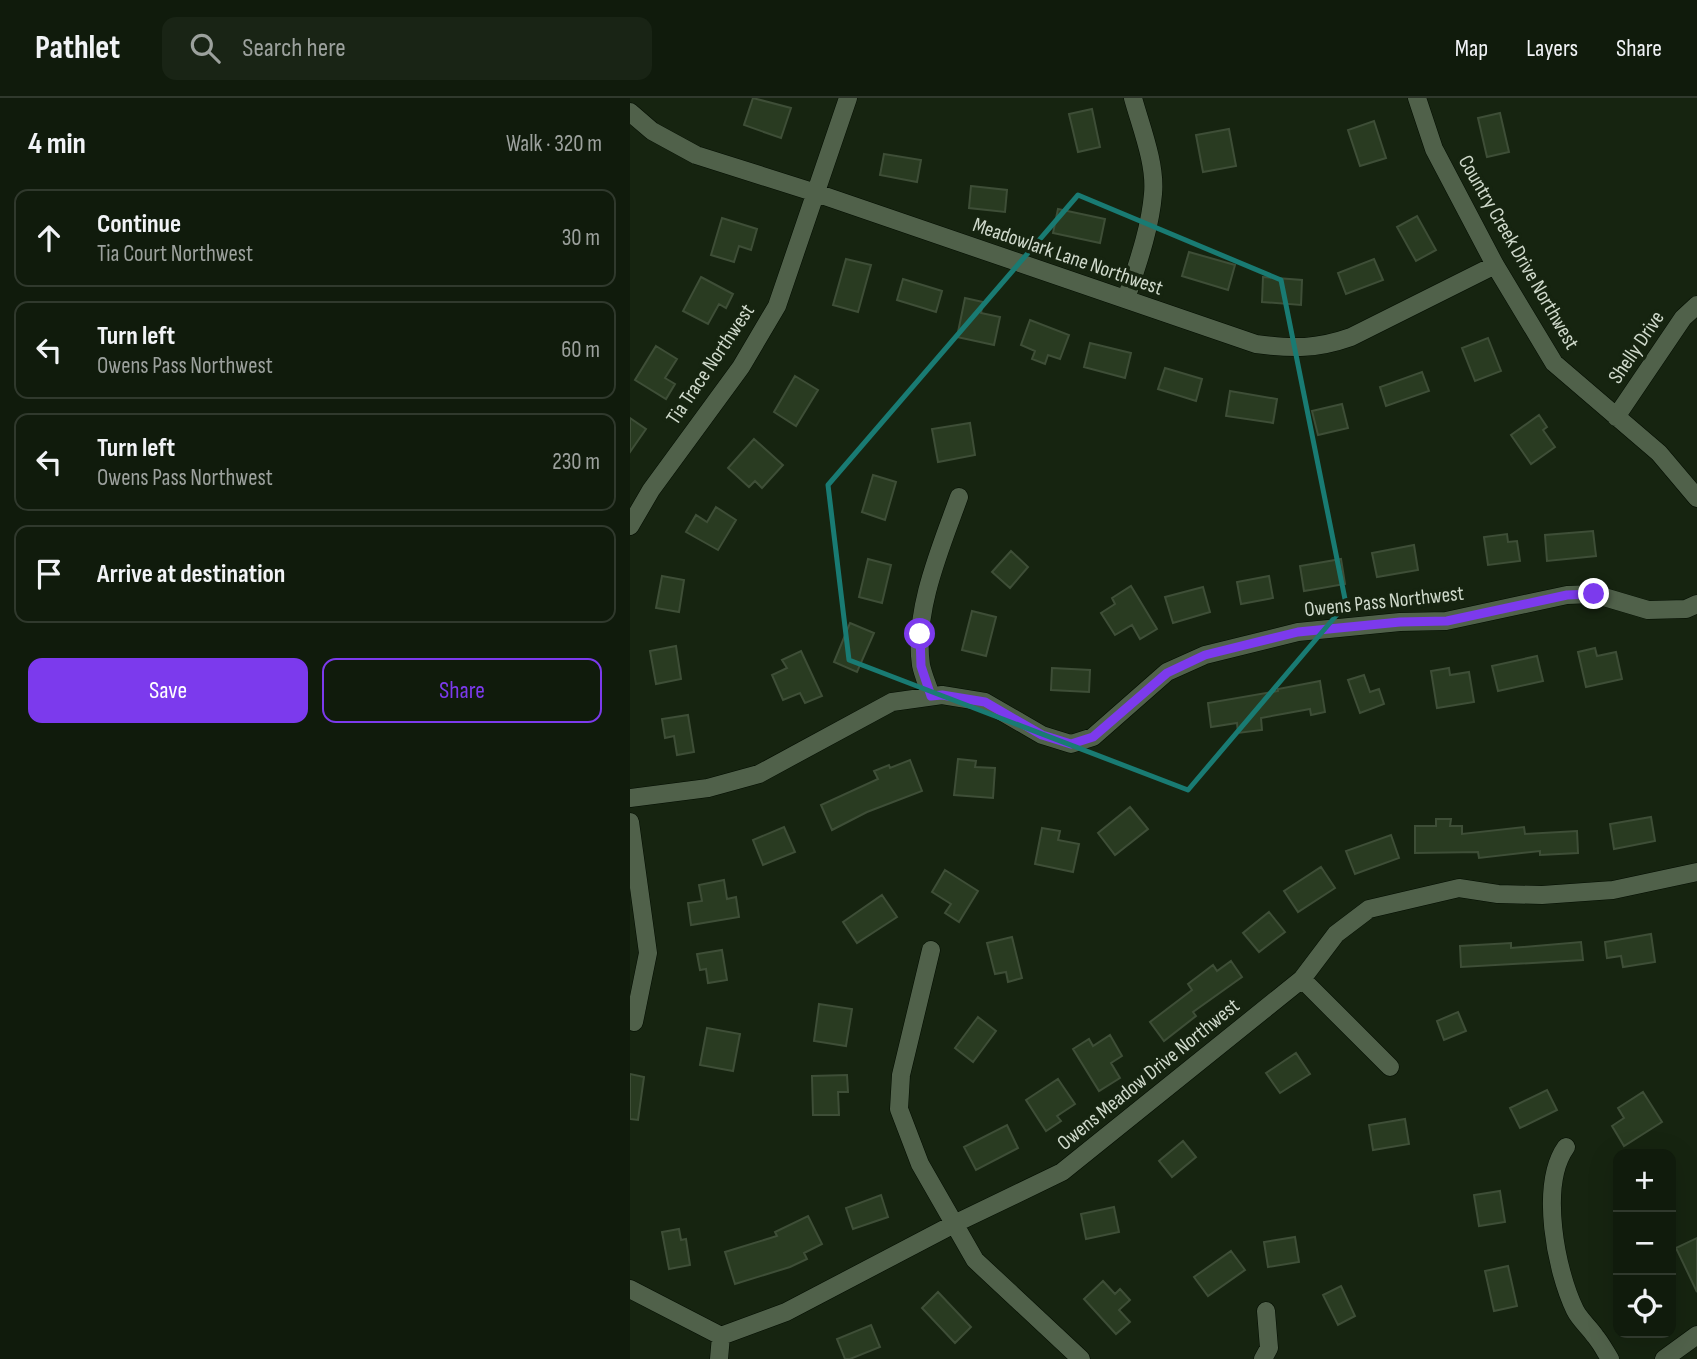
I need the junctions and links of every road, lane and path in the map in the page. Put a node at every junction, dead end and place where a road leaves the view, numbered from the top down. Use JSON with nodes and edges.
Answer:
{"nodes":[{"id":1,"x":848,"y":98,"type":"edge"},
{"id":2,"x":1133,"y":98,"type":"edge"},
{"id":3,"x":1417,"y":98,"type":"edge"},
{"id":4,"x":630,"y":112,"type":"edge"},
{"id":5,"x":816,"y":193,"type":"junction"},
{"id":6,"x":1495,"y":265,"type":"junction"},
{"id":7,"x":1126,"y":299,"type":"junction"},
{"id":8,"x":1697,"y":305,"type":"edge"},
{"id":9,"x":1616,"y":417,"type":"junction"},
{"id":10,"x":958,"y":497,"type":"dead end"},
{"id":11,"x":1697,"y":498,"type":"edge"},
{"id":12,"x":630,"y":526,"type":"edge"},
{"id":13,"x":1697,"y":604,"type":"edge"},
{"id":14,"x":931,"y":696,"type":"junction"},
{"id":15,"x":630,"y":798,"type":"edge"},
{"id":16,"x":630,"y":822,"type":"edge"},
{"id":17,"x":1697,"y":872,"type":"edge"},
{"id":18,"x":931,"y":950,"type":"dead end"},
{"id":19,"x":1301,"y":979,"type":"junction"},
{"id":20,"x":634,"y":1022,"type":"dead end"},
{"id":21,"x":1390,"y":1067,"type":"dead end"},
{"id":22,"x":1566,"y":1147,"type":"dead end"},
{"id":23,"x":954,"y":1224,"type":"junction"},
{"id":24,"x":630,"y":1289,"type":"edge"},
{"id":25,"x":1266,"y":1311,"type":"dead end"},
{"id":26,"x":1697,"y":1335,"type":"edge"},
{"id":27,"x":721,"y":1336,"type":"junction"},
{"id":28,"x":719,"y":1359,"type":"edge"},
{"id":29,"x":1081,"y":1359,"type":"edge"},
{"id":30,"x":1263,"y":1359,"type":"edge"},
{"id":31,"x":1609,"y":1359,"type":"edge"},
{"id":32,"x":1664,"y":1359,"type":"edge"}],
"edges":[{"from":1,"to":5,"type":"street","name":"Tia Trace Northwest"},
{"from":2,"to":7,"type":"street"},
{"from":3,"to":6,"type":"street","name":"Country Creek Drive Northwest"},
{"from":4,"to":5,"type":"street","name":"Meadowlark Lane Northwest"},
{"from":5,"to":7,"type":"street","name":"Meadowlark Lane Northwest"},
{"from":5,"to":12,"type":"street","name":"Tia Trace Northwest"},
{"from":6,"to":7,"type":"street","name":"Meadowlark Lane Northwest"},
{"from":6,"to":9,"type":"street","name":"Country Creek Drive Northwest"},
{"from":8,"to":9,"type":"street","name":"Shelly Drive"},
{"from":9,"to":11,"type":"street","name":"Country Creek Drive Northwest"},
{"from":10,"to":14,"type":"street"},
{"from":13,"to":14,"type":"street","name":"Owens Pass Northwest"},
{"from":14,"to":15,"type":"street","name":"Owens Pass Northwest"},
{"from":16,"to":20,"type":"street"},
{"from":17,"to":19,"type":"street","name":"Owens Meadow Drive Northwest"},
{"from":18,"to":23,"type":"street"},
{"from":19,"to":21,"type":"street"},
{"from":19,"to":23,"type":"street","name":"Owens Meadow Drive Northwest"},
{"from":22,"to":31,"type":"street"},
{"from":23,"to":27,"type":"street","name":"Owens Meadow Drive Northwest"},
{"from":23,"to":29,"type":"street"},
{"from":24,"to":27,"type":"street"},
{"from":25,"to":30,"type":"street"},
{"from":26,"to":32,"type":"street"},
{"from":27,"to":28,"type":"street"}]}
